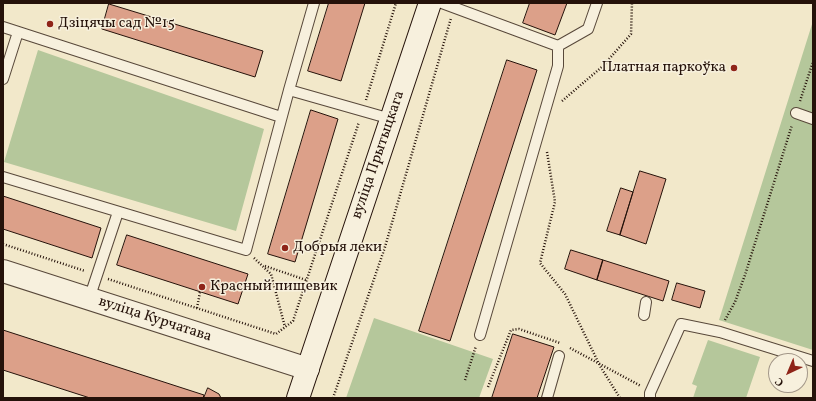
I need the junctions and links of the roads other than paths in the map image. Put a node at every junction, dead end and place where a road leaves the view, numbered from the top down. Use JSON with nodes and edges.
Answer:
{"nodes":[{"id":1,"x":314,"y":3,"type":"edge"},
{"id":2,"x":430,"y":3,"type":"edge"},
{"id":3,"x":442,"y":3,"type":"edge"},
{"id":4,"x":597,"y":3,"type":"edge"},
{"id":5,"x":3,"y":27,"type":"edge"},
{"id":6,"x":18,"y":32,"type":"junction"},
{"id":7,"x":558,"y":46,"type":"junction"},
{"id":8,"x":3,"y":78,"type":"edge"},
{"id":9,"x":289,"y":90,"type":"junction"},
{"id":10,"x":796,"y":113,"type":"road end"},
{"id":11,"x":282,"y":117,"type":"junction"},
{"id":12,"x":391,"y":119,"type":"junction"},
{"id":13,"x":813,"y":119,"type":"edge"},
{"id":14,"x":3,"y":177,"type":"edge"},
{"id":15,"x":118,"y":212,"type":"junction"},
{"id":16,"x":3,"y":271,"type":"edge"},
{"id":17,"x":89,"y":299,"type":"junction"},
{"id":18,"x":646,"y":302,"type":"dead end"},
{"id":19,"x":644,"y":315,"type":"dead end"},
{"id":20,"x":480,"y":335,"type":"road end"},
{"id":21,"x":559,"y":356,"type":"dead end"},
{"id":22,"x":813,"y":360,"type":"edge"},
{"id":23,"x":308,"y":369,"type":"junction"},
{"id":24,"x":650,"y":396,"type":"edge"},
{"id":25,"x":298,"y":398,"type":"edge"},
{"id":26,"x":547,"y":398,"type":"edge"}],
"edges":[{"from":1,"to":9,"type":"lane"},
{"from":2,"to":12,"type":"main road","name":"вуліца Прытыцкага"},
{"from":3,"to":7,"type":"lane"},
{"from":4,"to":7,"type":"lane"},
{"from":5,"to":6,"type":"lane"},
{"from":6,"to":8,"type":"lane"},
{"from":6,"to":11,"type":"lane"},
{"from":7,"to":20,"type":"lane"},
{"from":9,"to":11,"type":"lane"},
{"from":9,"to":12,"type":"lane"},
{"from":10,"to":13,"type":"lane"},
{"from":11,"to":15,"type":"lane"},
{"from":12,"to":23,"type":"main road","name":"вуліца Прытыцкага"},
{"from":14,"to":15,"type":"lane"},
{"from":15,"to":17,"type":"lane"},
{"from":16,"to":17,"type":"main road","name":"вуліца Курчатава"},
{"from":17,"to":23,"type":"main road","name":"вуліца Курчатава"},
{"from":18,"to":19,"type":"lane"},
{"from":21,"to":26,"type":"lane"},
{"from":22,"to":24,"type":"lane"},
{"from":23,"to":25,"type":"main road","name":"вуліца Прытыцкага"}]}
